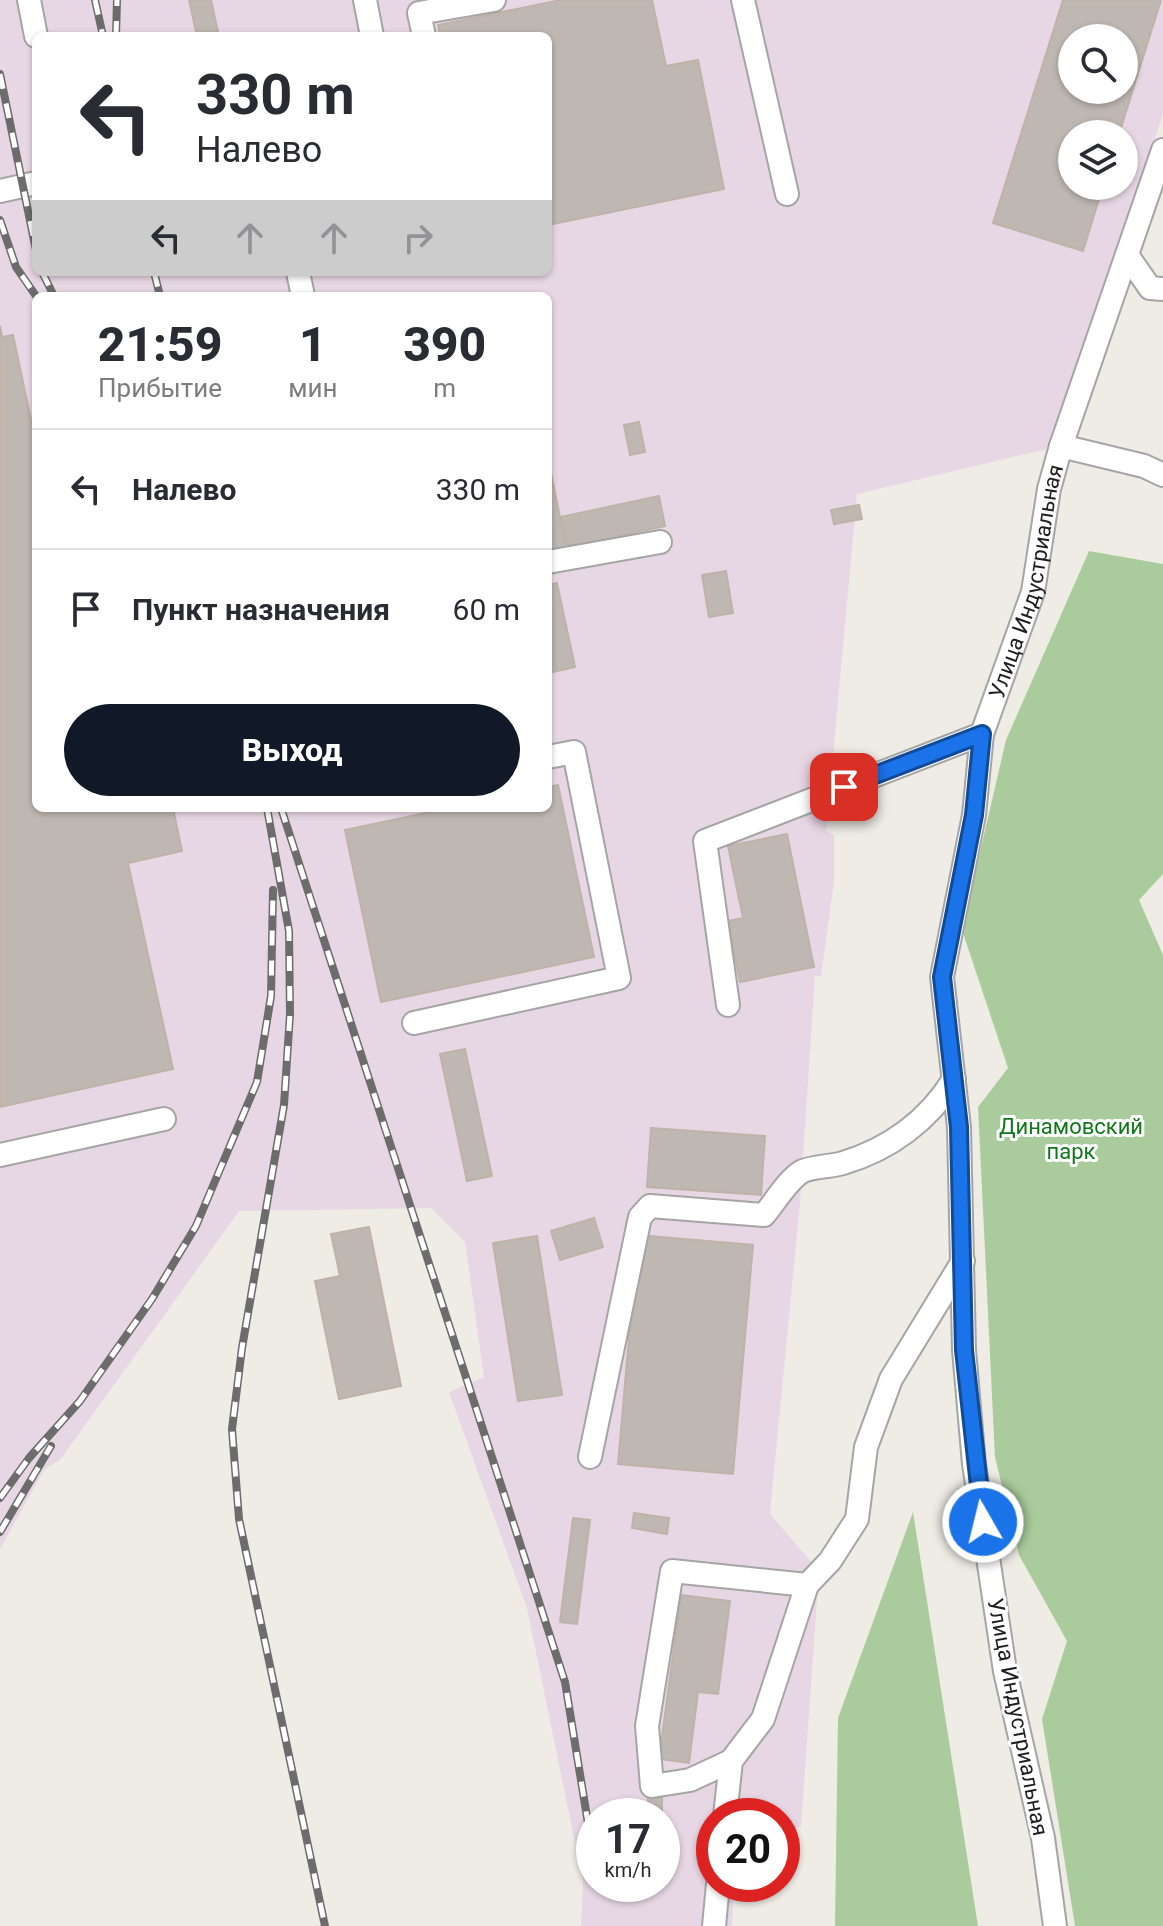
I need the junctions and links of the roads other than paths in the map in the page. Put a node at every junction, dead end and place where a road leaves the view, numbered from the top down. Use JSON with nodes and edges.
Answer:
{"nodes":[{"id":1,"x":29,"y":0,"type":"edge"},
{"id":2,"x":365,"y":0,"type":"edge"},
{"id":3,"x":494,"y":0,"type":"edge"},
{"id":4,"x":743,"y":0,"type":"edge"},
{"id":5,"x":35,"y":32,"type":"edge"},
{"id":6,"x":371,"y":32,"type":"edge"},
{"id":7,"x":423,"y":32,"type":"edge"},
{"id":8,"x":1163,"y":150,"type":"edge"},
{"id":9,"x":32,"y":184,"type":"edge"},
{"id":10,"x":0,"y":191,"type":"edge"},
{"id":11,"x":787,"y":194,"type":"dead end"},
{"id":12,"x":1127,"y":255,"type":"junction"},
{"id":13,"x":1163,"y":289,"type":"edge"},
{"id":14,"x":1061,"y":446,"type":"junction"},
{"id":15,"x":1163,"y":475,"type":"edge"},
{"id":16,"x":660,"y":542,"type":"dead end"},
{"id":17,"x":552,"y":561,"type":"edge"},
{"id":18,"x":982,"y":734,"type":"junction"},
{"id":19,"x":552,"y":756,"type":"edge"},
{"id":20,"x":728,"y":1005,"type":"dead end"},
{"id":21,"x":414,"y":1023,"type":"dead end"},
{"id":22,"x":954,"y":1079,"type":"junction"},
{"id":23,"x":164,"y":1119,"type":"dead end"},
{"id":24,"x":0,"y":1155,"type":"edge"},
{"id":25,"x":964,"y":1260,"type":"junction"},
{"id":26,"x":590,"y":1457,"type":"dead end"},
{"id":27,"x":807,"y":1585,"type":"junction"},
{"id":28,"x":731,"y":1761,"type":"junction"},
{"id":29,"x":727,"y":1798,"type":"edge"},
{"id":30,"x":716,"y":1902,"type":"edge"},
{"id":31,"x":714,"y":1926,"type":"edge"},
{"id":32,"x":1055,"y":1926,"type":"edge"}],
"edges":[{"from":1,"to":5,"type":"lane"},
{"from":2,"to":6,"type":"lane"},
{"from":3,"to":7,"type":"lane"},
{"from":4,"to":11,"type":"lane"},
{"from":8,"to":12,"type":"lane","name":"Улица Индустриальная"},
{"from":9,"to":10,"type":"lane"},
{"from":12,"to":13,"type":"lane"},
{"from":12,"to":14,"type":"lane","name":"Улица Индустриальная"},
{"from":14,"to":15,"type":"lane"},
{"from":14,"to":18,"type":"lane","name":"Улица Индустриальная"},
{"from":16,"to":17,"type":"lane"},
{"from":18,"to":20,"type":"lane"},
{"from":18,"to":22,"type":"lane","name":"Улица Индустриальная"},
{"from":19,"to":21,"type":"lane"},
{"from":22,"to":25,"type":"lane","name":"Улица Индустриальная"},
{"from":22,"to":26,"type":"lane"},
{"from":23,"to":24,"type":"lane"},
{"from":25,"to":27,"type":"lane"},
{"from":25,"to":32,"type":"lane","name":"Улица Индустриальная"},
{"from":27,"to":28,"type":"lane"},
{"from":27,"to":28,"type":"lane"},
{"from":28,"to":29,"type":"lane"},
{"from":30,"to":31,"type":"lane"}]}
